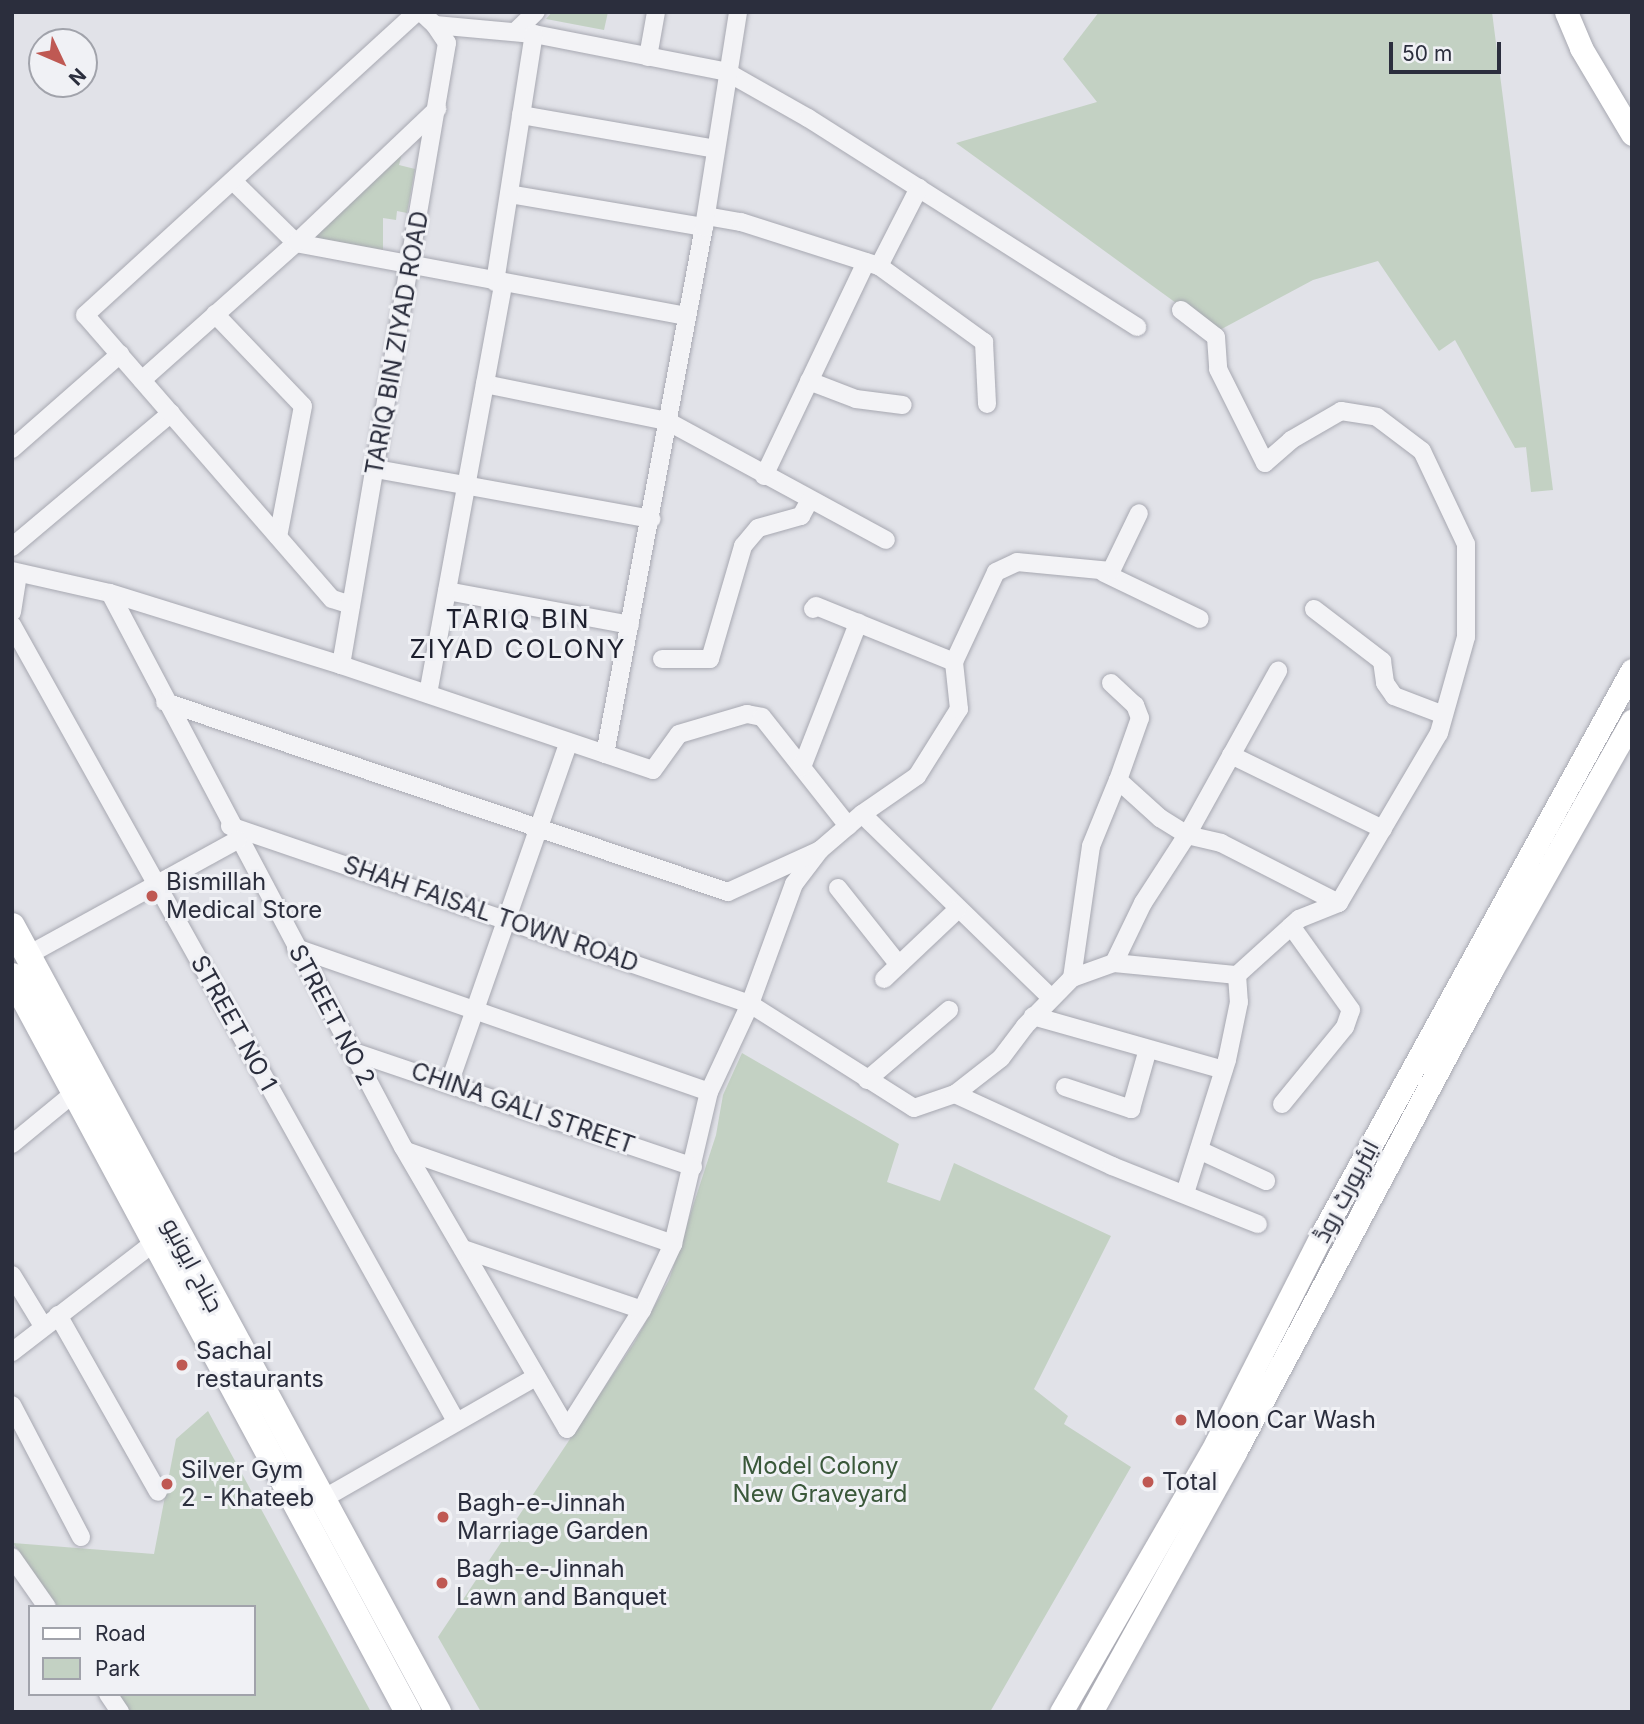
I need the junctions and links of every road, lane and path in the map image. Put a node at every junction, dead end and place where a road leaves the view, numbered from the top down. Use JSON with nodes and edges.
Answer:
{"nodes":[{"id":1,"x":419,"y":12,"type":"edge"},
{"id":2,"x":536,"y":12,"type":"edge"},
{"id":3,"x":656,"y":12,"type":"edge"},
{"id":4,"x":738,"y":12,"type":"edge"},
{"id":5,"x":1566,"y":12,"type":"edge"},
{"id":6,"x":435,"y":25,"type":"junction"},
{"id":7,"x":516,"y":32,"type":"junction"},
{"id":8,"x":534,"y":34,"type":"junction"},
{"id":9,"x":649,"y":57,"type":"junction"},
{"id":10,"x":727,"y":72,"type":"junction"},
{"id":11,"x":437,"y":109,"type":"junction"},
{"id":12,"x":522,"y":116,"type":"junction"},
{"id":13,"x":1632,"y":134,"type":"edge"},
{"id":14,"x":715,"y":149,"type":"junction"},
{"id":15,"x":234,"y":182,"type":"junction"},
{"id":16,"x":919,"y":188,"type":"junction"},
{"id":17,"x":509,"y":194,"type":"junction"},
{"id":18,"x":705,"y":221,"type":"junction"},
{"id":19,"x":296,"y":243,"type":"junction"},
{"id":20,"x":872,"y":264,"type":"junction"},
{"id":21,"x":411,"y":266,"type":"junction"},
{"id":22,"x":499,"y":283,"type":"junction"},
{"id":23,"x":1181,"y":310,"type":"dead end"},
{"id":24,"x":215,"y":314,"type":"junction"},
{"id":25,"x":686,"y":316,"type":"junction"},
{"id":26,"x":1137,"y":327,"type":"dead end"},
{"id":27,"x":120,"y":354,"type":"junction"},
{"id":28,"x":142,"y":380,"type":"junction"},
{"id":29,"x":809,"y":381,"type":"junction"},
{"id":30,"x":485,"y":384,"type":"junction"},
{"id":31,"x":987,"y":404,"type":"dead end"},
{"id":32,"x":903,"y":405,"type":"dead end"},
{"id":33,"x":170,"y":413,"type":"junction"},
{"id":34,"x":667,"y":421,"type":"junction"},
{"id":35,"x":12,"y":449,"type":"edge"},
{"id":36,"x":376,"y":469,"type":"junction"},
{"id":37,"x":764,"y":476,"type":"junction"},
{"id":38,"x":467,"y":486,"type":"junction"},
{"id":39,"x":810,"y":500,"type":"junction"},
{"id":40,"x":1139,"y":513,"type":"dead end"},
{"id":41,"x":651,"y":519,"type":"junction"},
{"id":42,"x":278,"y":537,"type":"junction"},
{"id":43,"x":886,"y":540,"type":"dead end"},
{"id":44,"x":12,"y":547,"type":"edge"},
{"id":45,"x":15,"y":572,"type":"edge"},
{"id":46,"x":1104,"y":572,"type":"junction"},
{"id":47,"x":447,"y":591,"type":"junction"},
{"id":48,"x":110,"y":593,"type":"junction"},
{"id":49,"x":351,"y":605,"type":"junction"},
{"id":50,"x":813,"y":609,"type":"dead end"},
{"id":51,"x":1314,"y":609,"type":"dead end"},
{"id":52,"x":12,"y":612,"type":"edge"},
{"id":53,"x":1200,"y":619,"type":"dead end"},
{"id":54,"x":858,"y":623,"type":"junction"},
{"id":55,"x":12,"y":625,"type":"edge"},
{"id":56,"x":630,"y":625,"type":"junction"},
{"id":57,"x":662,"y":659,"type":"dead end"},
{"id":58,"x":954,"y":662,"type":"junction"},
{"id":59,"x":341,"y":665,"type":"junction"},
{"id":60,"x":1632,"y":670,"type":"edge"},
{"id":61,"x":1278,"y":671,"type":"dead end"},
{"id":62,"x":1111,"y":683,"type":"dead end"},
{"id":63,"x":428,"y":694,"type":"junction"},
{"id":64,"x":165,"y":702,"type":"junction"},
{"id":65,"x":1444,"y":715,"type":"junction"},
{"id":66,"x":1632,"y":721,"type":"edge"},
{"id":67,"x":569,"y":742,"type":"junction"},
{"id":68,"x":605,"y":754,"type":"junction"},
{"id":69,"x":1231,"y":755,"type":"junction"},
{"id":70,"x":802,"y":767,"type":"junction"},
{"id":71,"x":1118,"y":780,"type":"junction"},
{"id":72,"x":855,"y":820,"type":"junction"},
{"id":73,"x":1383,"y":829,"type":"junction"},
{"id":74,"x":538,"y":830,"type":"junction"},
{"id":75,"x":234,"y":833,"type":"junction"},
{"id":76,"x":1187,"y":835,"type":"junction"},
{"id":77,"x":820,"y":850,"type":"junction"},
{"id":78,"x":157,"y":883,"type":"junction"},
{"id":79,"x":838,"y":888,"type":"dead end"},
{"id":80,"x":1339,"y":903,"type":"junction"},
{"id":81,"x":957,"y":910,"type":"junction"},
{"id":82,"x":507,"y":918,"type":"junction"},
{"id":83,"x":12,"y":926,"type":"edge"},
{"id":84,"x":1291,"y":926,"type":"junction"},
{"id":85,"x":296,"y":948,"type":"junction"},
{"id":86,"x":1114,"y":963,"type":"junction"},
{"id":87,"x":20,"y":965,"type":"edge"},
{"id":88,"x":899,"y":965,"type":"junction"},
{"id":89,"x":1237,"y":975,"type":"junction"},
{"id":90,"x":1072,"y":978,"type":"junction"},
{"id":91,"x":884,"y":979,"type":"dead end"},
{"id":92,"x":1051,"y":998,"type":"junction"},
{"id":93,"x":750,"y":1004,"type":"junction"},
{"id":94,"x":475,"y":1008,"type":"junction"},
{"id":95,"x":950,"y":1010,"type":"dead end"},
{"id":96,"x":1033,"y":1016,"type":"junction"},
{"id":97,"x":1148,"y":1049,"type":"junction"},
{"id":98,"x":351,"y":1051,"type":"junction"},
{"id":99,"x":1224,"y":1070,"type":"junction"},
{"id":100,"x":867,"y":1080,"type":"junction"},
{"id":101,"x":450,"y":1081,"type":"junction"},
{"id":102,"x":1065,"y":1087,"type":"dead end"},
{"id":103,"x":709,"y":1092,"type":"junction"},
{"id":104,"x":74,"y":1093,"type":"junction"},
{"id":105,"x":955,"y":1094,"type":"junction"},
{"id":106,"x":1282,"y":1104,"type":"dead end"},
{"id":107,"x":12,"y":1144,"type":"edge"},
{"id":108,"x":1199,"y":1150,"type":"junction"},
{"id":109,"x":406,"y":1151,"type":"junction"},
{"id":110,"x":693,"y":1167,"type":"junction"},
{"id":111,"x":1266,"y":1181,"type":"dead end"},
{"id":112,"x":1185,"y":1193,"type":"junction"},
{"id":113,"x":1258,"y":1224,"type":"dead end"},
{"id":114,"x":156,"y":1241,"type":"junction"},
{"id":115,"x":673,"y":1244,"type":"junction"},
{"id":116,"x":463,"y":1249,"type":"junction"},
{"id":117,"x":12,"y":1275,"type":"edge"},
{"id":118,"x":642,"y":1310,"type":"junction"},
{"id":119,"x":58,"y":1315,"type":"junction"},
{"id":120,"x":43,"y":1326,"type":"junction"},
{"id":121,"x":12,"y":1352,"type":"edge"},
{"id":122,"x":536,"y":1377,"type":"junction"},
{"id":123,"x":12,"y":1405,"type":"edge"},
{"id":124,"x":456,"y":1421,"type":"junction"},
{"id":125,"x":158,"y":1492,"type":"dead end"},
{"id":126,"x":321,"y":1500,"type":"junction"},
{"id":127,"x":81,"y":1537,"type":"dead end"},
{"id":128,"x":12,"y":1557,"type":"edge"},
{"id":129,"x":46,"y":1605,"type":"edge"},
{"id":130,"x":109,"y":1696,"type":"edge"},
{"id":131,"x":120,"y":1712,"type":"edge"},
{"id":132,"x":408,"y":1712,"type":"edge"},
{"id":133,"x":438,"y":1712,"type":"edge"},
{"id":134,"x":1061,"y":1712,"type":"edge"},
{"id":135,"x":1091,"y":1712,"type":"edge"}],
"edges":[{"from":1,"to":6,"type":"street"},
{"from":1,"to":15,"type":"street"},
{"from":2,"to":7,"type":"street"},
{"from":3,"to":9,"type":"street"},
{"from":4,"to":10,"type":"street"},
{"from":5,"to":13,"type":"main road"},
{"from":6,"to":7,"type":"street"},
{"from":6,"to":11,"type":"street","name":"TARIQ BIN ZIYAD ROAD"},
{"from":7,"to":8,"type":"street"},
{"from":8,"to":9,"type":"street"},
{"from":8,"to":12,"type":"street"},
{"from":9,"to":10,"type":"street"},
{"from":10,"to":14,"type":"street"},
{"from":10,"to":16,"type":"street"},
{"from":11,"to":19,"type":"street"},
{"from":11,"to":21,"type":"street","name":"TARIQ BIN ZIYAD ROAD"},
{"from":12,"to":14,"type":"street"},
{"from":12,"to":17,"type":"street"},
{"from":14,"to":18,"type":"street"},
{"from":15,"to":19,"type":"street"},
{"from":15,"to":27,"type":"street"},
{"from":16,"to":20,"type":"street"},
{"from":16,"to":26,"type":"street"},
{"from":17,"to":18,"type":"street"},
{"from":17,"to":22,"type":"street"},
{"from":18,"to":20,"type":"street"},
{"from":18,"to":25,"type":"street"},
{"from":19,"to":21,"type":"street"},
{"from":19,"to":24,"type":"street"},
{"from":20,"to":29,"type":"street"},
{"from":20,"to":31,"type":"street"},
{"from":21,"to":22,"type":"street"},
{"from":21,"to":36,"type":"street","name":"TARIQ BIN ZIYAD ROAD"},
{"from":22,"to":25,"type":"street"},
{"from":22,"to":30,"type":"street"},
{"from":23,"to":65,"type":"street"},
{"from":24,"to":28,"type":"street"},
{"from":24,"to":42,"type":"street"},
{"from":25,"to":34,"type":"street"},
{"from":27,"to":28,"type":"street"},
{"from":27,"to":35,"type":"street"},
{"from":28,"to":33,"type":"street"},
{"from":29,"to":32,"type":"street"},
{"from":29,"to":37,"type":"street"},
{"from":30,"to":34,"type":"street"},
{"from":30,"to":38,"type":"street"},
{"from":33,"to":42,"type":"street"},
{"from":33,"to":44,"type":"street"},
{"from":34,"to":37,"type":"street"},
{"from":34,"to":41,"type":"street"},
{"from":36,"to":38,"type":"street"},
{"from":36,"to":49,"type":"street","name":"TARIQ BIN ZIYAD ROAD"},
{"from":37,"to":39,"type":"street"},
{"from":38,"to":41,"type":"street"},
{"from":38,"to":47,"type":"street"},
{"from":39,"to":43,"type":"street"},
{"from":39,"to":57,"type":"street"},
{"from":40,"to":46,"type":"street"},
{"from":41,"to":56,"type":"street"},
{"from":42,"to":49,"type":"street"},
{"from":45,"to":48,"type":"street"},
{"from":45,"to":52,"type":"street"},
{"from":46,"to":53,"type":"street"},
{"from":46,"to":58,"type":"street"},
{"from":47,"to":56,"type":"street"},
{"from":47,"to":63,"type":"street"},
{"from":48,"to":59,"type":"street"},
{"from":48,"to":64,"type":"street","name":"STREET NO 2"},
{"from":49,"to":59,"type":"street","name":"TARIQ BIN ZIYAD ROAD"},
{"from":50,"to":54,"type":"street"},
{"from":51,"to":65,"type":"street"},
{"from":54,"to":58,"type":"street"},
{"from":54,"to":70,"type":"street"},
{"from":55,"to":78,"type":"street","name":"STREET NO 1"},
{"from":56,"to":68,"type":"street"},
{"from":58,"to":72,"type":"street"},
{"from":59,"to":63,"type":"street"},
{"from":60,"to":134,"type":"main road","name":"ایئرپورٹ روڈ"},
{"from":61,"to":69,"type":"street"},
{"from":62,"to":71,"type":"street"},
{"from":63,"to":67,"type":"street"},
{"from":64,"to":74,"type":"street"},
{"from":64,"to":75,"type":"street","name":"STREET NO 2"},
{"from":65,"to":73,"type":"street"},
{"from":66,"to":135,"type":"main road","name":"ایئرپورٹ روڈ"},
{"from":67,"to":68,"type":"street"},
{"from":67,"to":74,"type":"street"},
{"from":68,"to":70,"type":"street"},
{"from":69,"to":73,"type":"street"},
{"from":69,"to":76,"type":"street"},
{"from":70,"to":72,"type":"street"},
{"from":71,"to":76,"type":"street"},
{"from":71,"to":90,"type":"street"},
{"from":72,"to":77,"type":"street"},
{"from":72,"to":81,"type":"street"},
{"from":73,"to":80,"type":"street"},
{"from":74,"to":77,"type":"street"},
{"from":74,"to":82,"type":"street"},
{"from":75,"to":78,"type":"street"},
{"from":75,"to":82,"type":"street","name":"SHAH FAISAL TOWN ROAD"},
{"from":75,"to":85,"type":"street","name":"STREET NO 2"},
{"from":76,"to":80,"type":"street"},
{"from":76,"to":86,"type":"street"},
{"from":77,"to":93,"type":"street"},
{"from":78,"to":87,"type":"street"},
{"from":78,"to":124,"type":"street","name":"STREET NO 1"},
{"from":79,"to":88,"type":"street"},
{"from":80,"to":84,"type":"street"},
{"from":81,"to":88,"type":"street"},
{"from":81,"to":92,"type":"street"},
{"from":82,"to":93,"type":"street","name":"SHAH FAISAL TOWN ROAD"},
{"from":82,"to":94,"type":"street"},
{"from":83,"to":87,"type":"highway","name":"جناح ایونیو"},
{"from":84,"to":89,"type":"street"},
{"from":84,"to":106,"type":"street"},
{"from":85,"to":94,"type":"street"},
{"from":85,"to":98,"type":"street","name":"STREET NO 2"},
{"from":86,"to":89,"type":"street"},
{"from":86,"to":90,"type":"street"},
{"from":87,"to":104,"type":"highway","name":"جناح ایونیو"},
{"from":87,"to":126,"type":"highway","name":"جناح ایونیو"},
{"from":88,"to":91,"type":"street"},
{"from":89,"to":99,"type":"street"},
{"from":90,"to":92,"type":"street","name":"SHAH FAISAL TOWN ROAD"},
{"from":92,"to":96,"type":"street","name":"SHAH FAISAL TOWN ROAD"},
{"from":93,"to":100,"type":"street","name":"SHAH FAISAL TOWN ROAD"},
{"from":93,"to":103,"type":"street"},
{"from":94,"to":101,"type":"street"},
{"from":94,"to":103,"type":"street"},
{"from":95,"to":100,"type":"street"},
{"from":96,"to":97,"type":"street"},
{"from":96,"to":105,"type":"street","name":"SHAH FAISAL TOWN ROAD"},
{"from":97,"to":99,"type":"street"},
{"from":97,"to":102,"type":"street"},
{"from":98,"to":101,"type":"street","name":"CHINA GALI STREET"},
{"from":98,"to":109,"type":"street","name":"STREET NO 2"},
{"from":99,"to":108,"type":"street"},
{"from":100,"to":105,"type":"street","name":"SHAH FAISAL TOWN ROAD"},
{"from":101,"to":110,"type":"street","name":"CHINA GALI STREET"},
{"from":103,"to":110,"type":"street"},
{"from":104,"to":107,"type":"street"},
{"from":104,"to":114,"type":"highway","name":"جناح ایونیو"},
{"from":105,"to":112,"type":"street"},
{"from":108,"to":111,"type":"street"},
{"from":108,"to":112,"type":"street"},
{"from":109,"to":115,"type":"street"},
{"from":109,"to":116,"type":"street","name":"STREET NO 2"},
{"from":110,"to":115,"type":"street"},
{"from":112,"to":113,"type":"street"},
{"from":114,"to":119,"type":"street"},
{"from":114,"to":132,"type":"highway","name":"جناح ایونیو"},
{"from":115,"to":118,"type":"street"},
{"from":116,"to":118,"type":"street"},
{"from":116,"to":122,"type":"street","name":"STREET NO 2"},
{"from":117,"to":120,"type":"street"},
{"from":118,"to":122,"type":"street","name":"STREET NO 2"},
{"from":119,"to":120,"type":"street"},
{"from":119,"to":125,"type":"street"},
{"from":120,"to":121,"type":"street"},
{"from":122,"to":124,"type":"street"},
{"from":123,"to":127,"type":"street"},
{"from":124,"to":126,"type":"street"},
{"from":126,"to":133,"type":"highway","name":"جناح ایونیو"},
{"from":128,"to":129,"type":"street"},
{"from":130,"to":131,"type":"street"}]}
